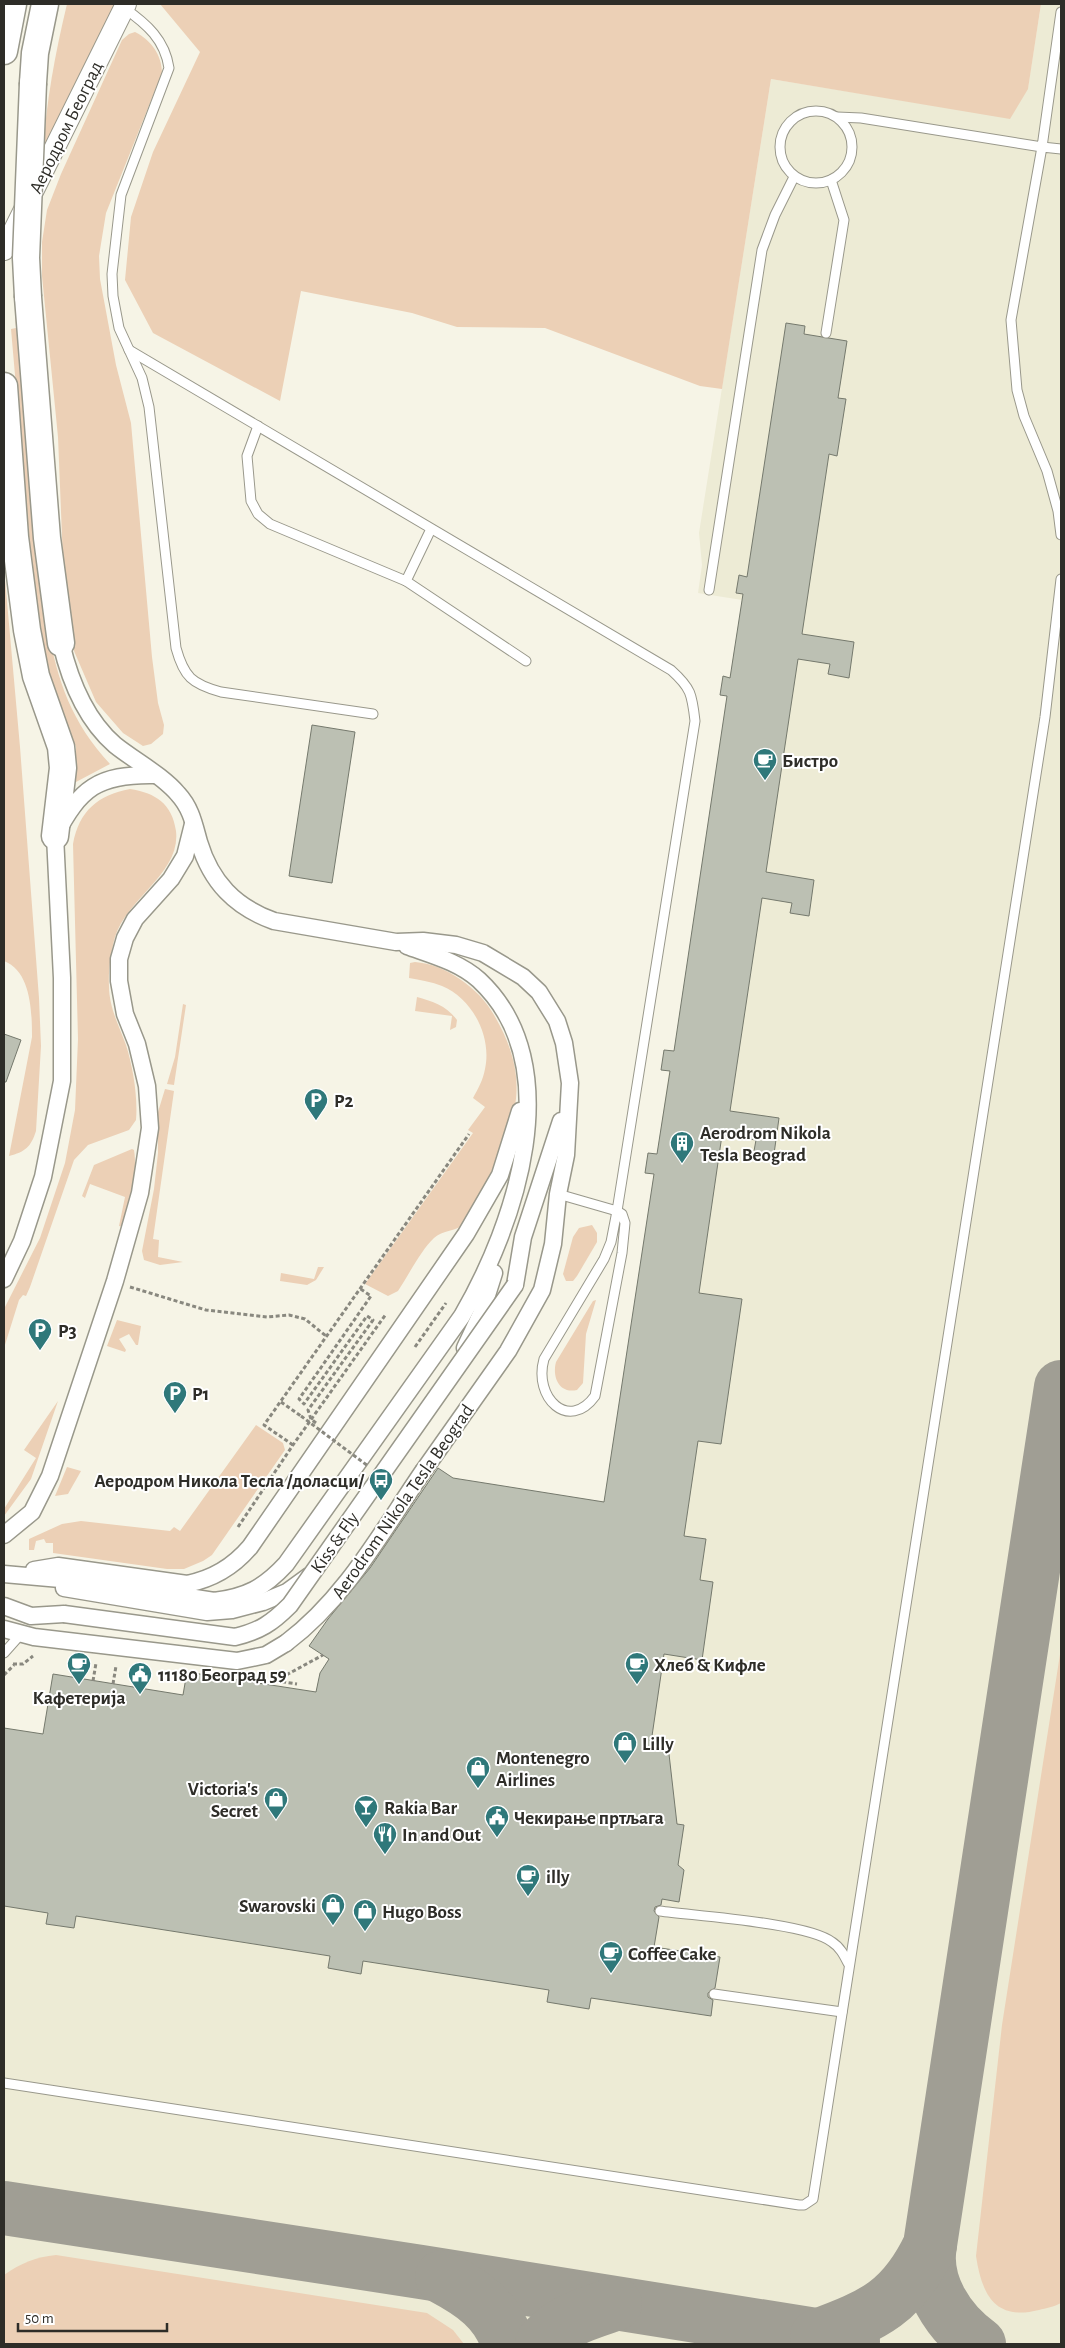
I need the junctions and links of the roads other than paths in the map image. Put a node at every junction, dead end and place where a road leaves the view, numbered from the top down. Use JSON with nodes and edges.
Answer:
{"nodes":[{"id":1,"x":13,"y":4,"type":"edge"},
{"id":2,"x":45,"y":4,"type":"edge"},
{"id":3,"x":125,"y":6,"type":"edge"},
{"id":4,"x":1061,"y":12,"type":"edge"},
{"id":5,"x":4,"y":51,"type":"edge"},
{"id":6,"x":837,"y":117,"type":"junction"},
{"id":7,"x":1042,"y":147,"type":"junction"},
{"id":8,"x":1061,"y":149,"type":"edge"},
{"id":9,"x":794,"y":177,"type":"junction"},
{"id":10,"x":831,"y":180,"type":"junction"},
{"id":11,"x":4,"y":250,"type":"edge"},
{"id":12,"x":826,"y":333,"type":"dead end"},
{"id":13,"x":129,"y":350,"type":"junction"},
{"id":14,"x":4,"y":386,"type":"edge"},
{"id":15,"x":258,"y":426,"type":"junction"},
{"id":16,"x":431,"y":529,"type":"junction"},
{"id":17,"x":1061,"y":535,"type":"edge"},
{"id":18,"x":1061,"y":579,"type":"edge"},
{"id":19,"x":406,"y":581,"type":"junction"},
{"id":20,"x":709,"y":590,"type":"dead end"},
{"id":21,"x":61,"y":643,"type":"joint"},
{"id":22,"x":526,"y":661,"type":"dead end"},
{"id":23,"x":373,"y":714,"type":"dead end"},
{"id":24,"x":154,"y":775,"type":"junction"},
{"id":25,"x":194,"y":820,"type":"junction"},
{"id":26,"x":55,"y":836,"type":"junction"},
{"id":27,"x":396,"y":942,"type":"junction"},
{"id":28,"x":526,"y":1082,"type":"junction"},
{"id":29,"x":568,"y":1103,"type":"junction"},
{"id":30,"x":558,"y":1194,"type":"junction"},
{"id":31,"x":617,"y":1211,"type":"junction"},
{"id":32,"x":503,"y":1227,"type":"junction"},
{"id":33,"x":4,"y":1279,"type":"edge"},
{"id":34,"x":4,"y":1536,"type":"edge"},
{"id":35,"x":8,"y":1574,"type":"edge"},
{"id":36,"x":4,"y":1606,"type":"edge"},
{"id":37,"x":4,"y":1629,"type":"edge"},
{"id":38,"x":27,"y":1636,"type":"junction"},
{"id":39,"x":4,"y":1653,"type":"edge"},
{"id":40,"x":660,"y":1911,"type":"dead end"},
{"id":41,"x":848,"y":1963,"type":"junction"},
{"id":42,"x":714,"y":1994,"type":"dead end"},
{"id":43,"x":842,"y":2012,"type":"junction"},
{"id":44,"x":4,"y":2083,"type":"edge"}],
"edges":[{"from":1,"to":5,"type":"main road"},
{"from":2,"to":21,"type":"main road","bridge":true},
{"from":3,"to":11,"type":"street","name":"Аеродром Београд"},
{"from":3,"to":13,"type":"lane"},
{"from":4,"to":7,"type":"lane"},
{"from":6,"to":7,"type":"lane"},
{"from":6,"to":9,"type":"lane"},
{"from":6,"to":10,"type":"lane"},
{"from":7,"to":8,"type":"lane"},
{"from":7,"to":17,"type":"lane"},
{"from":9,"to":10,"type":"lane"},
{"from":9,"to":20,"type":"lane"},
{"from":10,"to":12,"type":"lane"},
{"from":13,"to":15,"type":"lane"},
{"from":13,"to":23,"type":"lane"},
{"from":14,"to":26,"type":"main road"},
{"from":15,"to":16,"type":"lane"},
{"from":15,"to":19,"type":"lane"},
{"from":16,"to":19,"type":"lane"},
{"from":16,"to":31,"type":"lane"},
{"from":18,"to":41,"type":"lane"},
{"from":19,"to":22,"type":"lane"},
{"from":21,"to":24,"type":"street"},
{"from":24,"to":25,"type":"street"},
{"from":24,"to":26,"type":"street"},
{"from":25,"to":27,"type":"street"},
{"from":25,"to":34,"type":"street"},
{"from":26,"to":33,"type":"street"},
{"from":27,"to":28,"type":"street"},
{"from":27,"to":29,"type":"street"},
{"from":28,"to":32,"type":"street"},
{"from":28,"to":35,"type":"street"},
{"from":29,"to":30,"type":"street","name":"Aerodrom Nikola Tesla Beograd"},
{"from":29,"to":36,"type":"street","name":"Kiss & Fly","bridge":true},
{"from":30,"to":31,"type":"lane"},
{"from":30,"to":38,"type":"street","name":"Aerodrom Nikola Tesla Beograd","bridge":true},
{"from":31,"to":31,"type":"lane"},
{"from":32,"to":35,"type":"street"},
{"from":32,"to":35,"type":"street"},
{"from":37,"to":38,"type":"street","name":"Aerodrom Nikola Tesla Beograd"},
{"from":38,"to":39,"type":"lane"},
{"from":40,"to":41,"type":"lane"},
{"from":41,"to":43,"type":"lane"},
{"from":42,"to":43,"type":"lane"},
{"from":43,"to":44,"type":"lane"}]}
